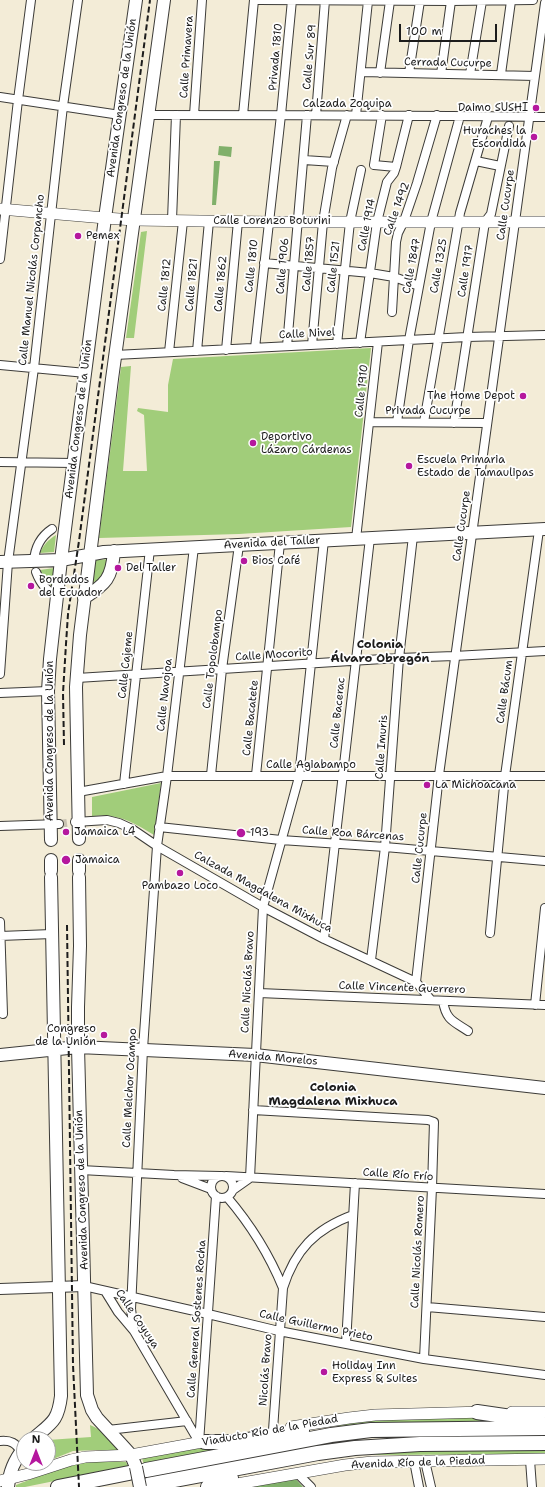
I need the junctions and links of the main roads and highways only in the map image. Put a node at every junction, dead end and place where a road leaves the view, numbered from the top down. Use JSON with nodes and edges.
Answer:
{"nodes":[{"id":1,"x":136,"y":0,"type":"edge"},
{"id":2,"x":164,"y":0,"type":"edge"},
{"id":3,"x":3,"y":210,"type":"edge"},
{"id":4,"x":105,"y":218,"type":"junction"},
{"id":5,"x":134,"y":220,"type":"junction"},
{"id":6,"x":545,"y":222,"type":"edge"},
{"id":7,"x":542,"y":529,"type":"edge"},
{"id":8,"x":114,"y":551,"type":"junction"},
{"id":9,"x":89,"y":554,"type":"junction"},
{"id":10,"x":61,"y":560,"type":"junction"},
{"id":11,"x":4,"y":562,"type":"edge"},
{"id":12,"x":84,"y":598,"type":"junction"},
{"id":13,"x":78,"y":1047,"type":"junction"},
{"id":14,"x":54,"y":1049,"type":"junction"},
{"id":15,"x":0,"y":1055,"type":"edge"},
{"id":16,"x":545,"y":1088,"type":"edge"},
{"id":17,"x":477,"y":1412,"type":"junction"},
{"id":18,"x":545,"y":1412,"type":"edge"},
{"id":19,"x":545,"y":1422,"type":"edge"},
{"id":20,"x":545,"y":1428,"type":"edge"},
{"id":21,"x":371,"y":1430,"type":"junction"},
{"id":22,"x":43,"y":1431,"type":"edge"},
{"id":23,"x":202,"y":1442,"type":"junction"},
{"id":24,"x":545,"y":1443,"type":"edge"},
{"id":25,"x":395,"y":1445,"type":"junction"},
{"id":26,"x":131,"y":1455,"type":"junction"},
{"id":27,"x":545,"y":1459,"type":"edge"},
{"id":28,"x":16,"y":1462,"type":"edge"},
{"id":29,"x":137,"y":1470,"type":"junction"},
{"id":30,"x":6,"y":1482,"type":"edge"},
{"id":31,"x":243,"y":1485,"type":"edge"},
{"id":32,"x":144,"y":1486,"type":"edge"},
{"id":33,"x":58,"y":1487,"type":"edge"},
{"id":34,"x":208,"y":1487,"type":"edge"},
{"id":35,"x":220,"y":1487,"type":"edge"}],
"edges":[{"from":1,"to":4,"type":"main road","name":"Avenida Congreso de la Unión"},
{"from":2,"to":5,"type":"main road","name":"Avenida Congreso de la Unión"},
{"from":3,"to":4,"type":"main road","name":"Calle Lorenzo Boturini"},
{"from":4,"to":5,"type":"main road","name":"Calle Lorenzo Boturini"},
{"from":4,"to":10,"type":"main road","name":"Avenida Congreso de la Unión"},
{"from":5,"to":6,"type":"main road","name":"Calle Lorenzo Boturini"},
{"from":5,"to":9,"type":"main road","name":"Avenida Congreso de la Unión"},
{"from":7,"to":8,"type":"main road","name":"Avenida del Taller"},
{"from":8,"to":9,"type":"main road","name":"Avenida del Taller"},
{"from":8,"to":12,"type":"main road"},
{"from":9,"to":10,"type":"main road","name":"Avenida del Taller"},
{"from":9,"to":12,"type":"main road","name":"Avenida Congreso de la Unión"},
{"from":10,"to":11,"type":"main road","name":"Avenida del Taller"},
{"from":10,"to":14,"type":"main road","name":"Avenida Congreso de la Unión"},
{"from":12,"to":13,"type":"main road","name":"Avenida Congreso de la Unión"},
{"from":13,"to":14,"type":"main road","name":"Avenida Morelos"},
{"from":13,"to":16,"type":"main road","name":"Avenida Morelos"},
{"from":13,"to":26,"type":"main road","name":"Avenida Congreso de la Unión"},
{"from":14,"to":15,"type":"main road","name":"Avenida Morelos"},
{"from":14,"to":22,"type":"main road","name":"Avenida Congreso de la Unión"},
{"from":17,"to":18,"type":"main road","name":"Viaducto Río de la Piedad"},
{"from":17,"to":19,"type":"highway"},
{"from":17,"to":23,"type":"main road","name":"Viaducto Río de la Piedad"},
{"from":20,"to":21,"type":"highway","name":"Viaducto Río de la Piedad"},
{"from":21,"to":23,"type":"highway"},
{"from":21,"to":29,"type":"highway","name":"Viaducto Río de la Piedad"},
{"from":23,"to":26,"type":"main road","name":"Viaducto Río de la Piedad"},
{"from":24,"to":25,"type":"highway"},
{"from":25,"to":32,"type":"highway"},
{"from":25,"to":34,"type":"highway"},
{"from":26,"to":29,"type":"main road","name":"Avenida Congreso de la Unión"},
{"from":26,"to":30,"type":"main road","name":"Viaducto Río de la Piedad"},
{"from":27,"to":31,"type":"main road","name":"Avenida Río de la Piedad"},
{"from":28,"to":30,"type":"main road"},
{"from":29,"to":32,"type":"main road","name":"Avenida Congreso de la Unión","bridge":true},
{"from":29,"to":33,"type":"highway","name":"Viaducto Río de la Piedad"},
{"from":31,"to":35,"type":"main road","name":"Avenida Río de la Piedad"}]}
